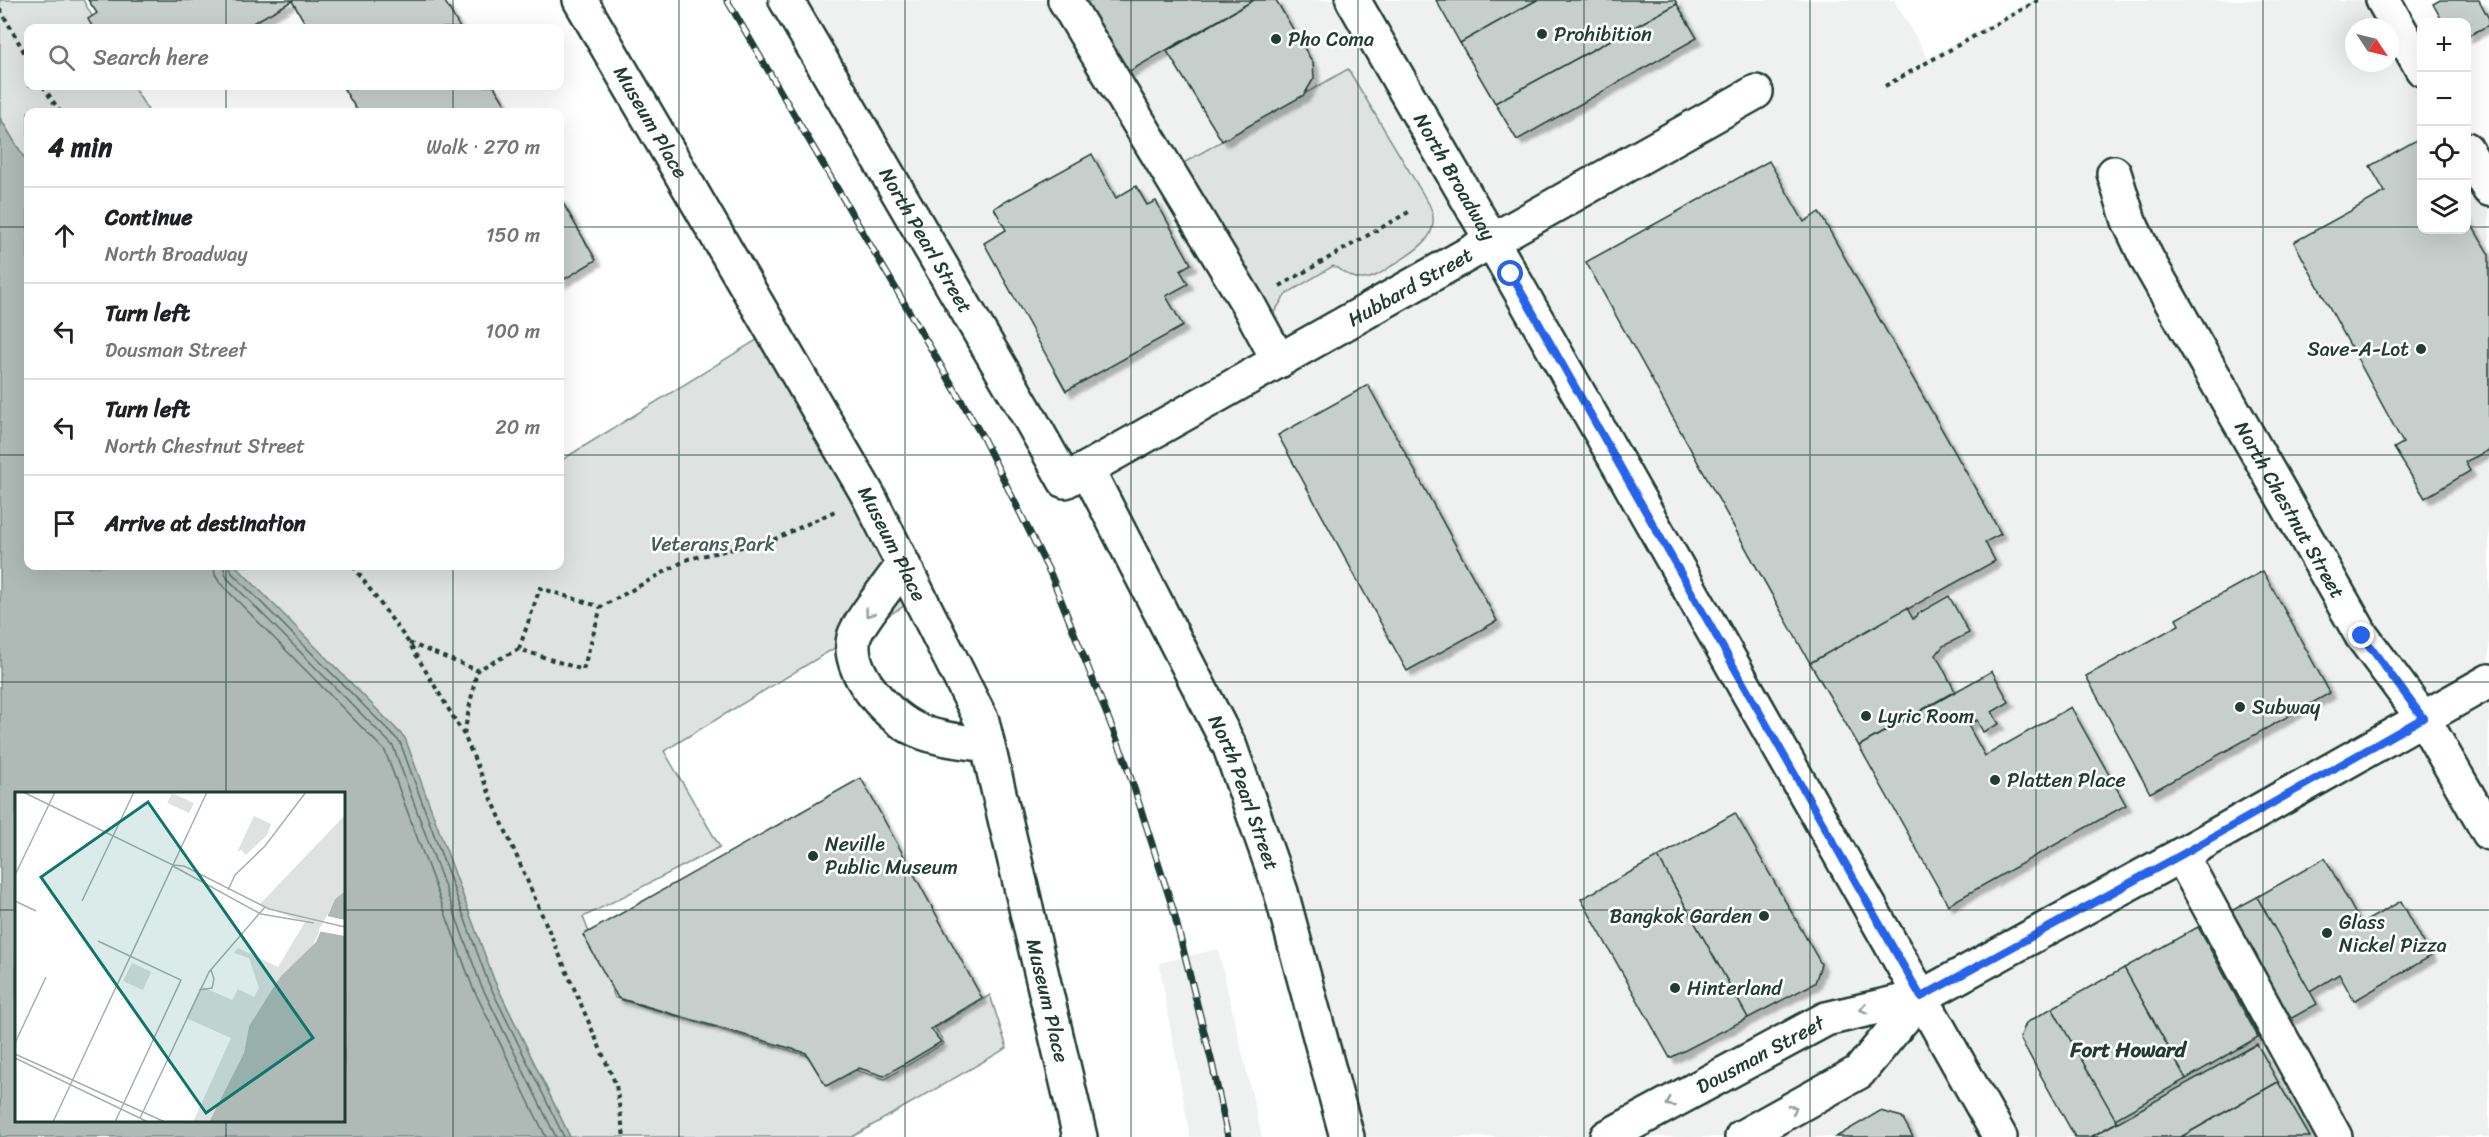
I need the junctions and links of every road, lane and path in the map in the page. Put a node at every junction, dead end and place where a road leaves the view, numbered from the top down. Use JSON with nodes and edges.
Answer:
{"nodes":[{"id":1,"x":580,"y":0,"type":"edge"},
{"id":2,"x":786,"y":0,"type":"edge"},
{"id":3,"x":1065,"y":0,"type":"edge"},
{"id":4,"x":1353,"y":0,"type":"edge"},
{"id":5,"x":2039,"y":0,"type":"edge"},
{"id":6,"x":2383,"y":0,"type":"edge"},
{"id":7,"x":0,"y":9,"type":"edge"},
{"id":8,"x":24,"y":52,"type":"edge"},
{"id":9,"x":2417,"y":62,"type":"edge"},
{"id":10,"x":1885,"y":86,"type":"dead end"},
{"id":11,"x":46,"y":90,"type":"edge"},
{"id":12,"x":1756,"y":92,"type":"dead end"},
{"id":13,"x":57,"y":108,"type":"edge"},
{"id":14,"x":2471,"y":158,"type":"edge"},
{"id":15,"x":2114,"y":173,"type":"dead end"},
{"id":16,"x":2489,"y":189,"type":"edge"},
{"id":17,"x":1412,"y":210,"type":"dead end"},
{"id":18,"x":1492,"y":241,"type":"junction"},
{"id":19,"x":1248,"y":304,"type":"junction"},
{"id":20,"x":1279,"y":361,"type":"junction"},
{"id":21,"x":1076,"y":475,"type":"junction"},
{"id":22,"x":836,"y":511,"type":"dead end"},
{"id":23,"x":903,"y":566,"type":"junction"},
{"id":24,"x":355,"y":570,"type":"edge"},
{"id":25,"x":602,"y":607,"type":"junction"},
{"id":26,"x":409,"y":643,"type":"junction"},
{"id":27,"x":519,"y":649,"type":"junction"},
{"id":28,"x":477,"y":670,"type":"junction"},
{"id":29,"x":2489,"y":681,"type":"edge"},
{"id":30,"x":2423,"y":718,"type":"junction"},
{"id":31,"x":464,"y":735,"type":"junction"},
{"id":32,"x":987,"y":744,"type":"junction"},
{"id":33,"x":2489,"y":833,"type":"edge"},
{"id":34,"x":2181,"y":855,"type":"junction"},
{"id":35,"x":1921,"y":997,"type":"junction"},
{"id":36,"x":624,"y":1137,"type":"edge"},
{"id":37,"x":1080,"y":1137,"type":"edge"},
{"id":38,"x":1347,"y":1137,"type":"edge"},
{"id":39,"x":1607,"y":1137,"type":"edge"},
{"id":40,"x":1742,"y":1137,"type":"edge"},
{"id":41,"x":2000,"y":1137,"type":"edge"},
{"id":42,"x":2335,"y":1137,"type":"edge"}],
"edges":[{"from":1,"to":23,"type":"street","name":"Museum Place"},
{"from":2,"to":21,"type":"street","name":"North Pearl Street"},
{"from":3,"to":19,"type":"street"},
{"from":4,"to":18,"type":"street","name":"North Broadway"},
{"from":5,"to":10,"type":"path"},
{"from":6,"to":9,"type":"street"},
{"from":7,"to":8,"type":"path"},
{"from":11,"to":13,"type":"path"},
{"from":12,"to":18,"type":"street","name":"Hubbard Street"},
{"from":14,"to":16,"type":"street"},
{"from":15,"to":30,"type":"street","name":"North Chestnut Street"},
{"from":17,"to":19,"type":"path"},
{"from":18,"to":20,"type":"street","name":"Hubbard Street"},
{"from":18,"to":35,"type":"street","name":"North Broadway"},
{"from":19,"to":20,"type":"street"},
{"from":20,"to":21,"type":"street","name":"Hubbard Street"},
{"from":21,"to":38,"type":"street","name":"North Pearl Street"},
{"from":22,"to":25,"type":"path"},
{"from":23,"to":32,"type":"street","name":"Museum Place"},
{"from":23,"to":32,"type":"street","one_way":true},
{"from":24,"to":26,"type":"path"},
{"from":25,"to":27,"type":"path"},
{"from":25,"to":27,"type":"path"},
{"from":26,"to":28,"type":"path"},
{"from":26,"to":31,"type":"path"},
{"from":27,"to":28,"type":"path"},
{"from":28,"to":31,"type":"path"},
{"from":29,"to":30,"type":"street","name":"Dousman Street"},
{"from":30,"to":33,"type":"street","name":"North Chestnut Street"},
{"from":30,"to":34,"type":"street","name":"Dousman Street"},
{"from":31,"to":36,"type":"path"},
{"from":32,"to":37,"type":"street","name":"Museum Place"},
{"from":34,"to":35,"type":"street","name":"Dousman Street"},
{"from":34,"to":42,"type":"street"},
{"from":35,"to":39,"type":"street","name":"Dousman Street","one_way":true},
{"from":40,"to":35,"type":"street","name":"Dousman Street","one_way":true},
{"from":35,"to":41,"type":"street","name":"North Broadway"}]}
